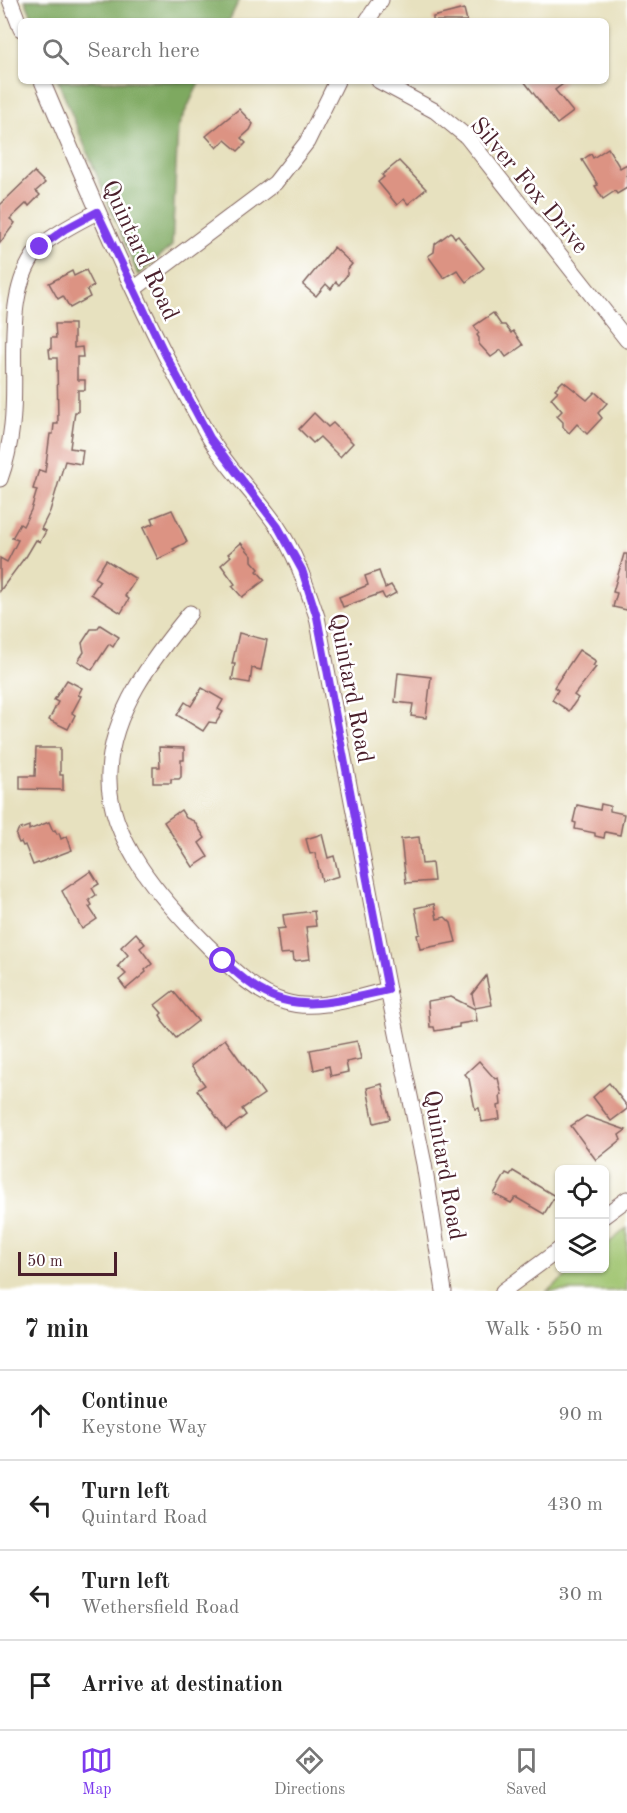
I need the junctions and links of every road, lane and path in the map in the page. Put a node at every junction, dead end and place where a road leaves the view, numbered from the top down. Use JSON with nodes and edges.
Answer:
{"nodes":[{"id":1,"x":10,"y":0,"type":"edge"},
{"id":2,"x":381,"y":0,"type":"edge"},
{"id":3,"x":369,"y":18,"type":"edge"},
{"id":4,"x":18,"y":21,"type":"edge"},
{"id":5,"x":43,"y":84,"type":"edge"},
{"id":6,"x":336,"y":84,"type":"edge"},
{"id":7,"x":386,"y":84,"type":"edge"},
{"id":8,"x":97,"y":212,"type":"junction"},
{"id":9,"x":134,"y":289,"type":"junction"},
{"id":10,"x":627,"y":340,"type":"edge"},
{"id":11,"x":0,"y":479,"type":"edge"},
{"id":12,"x":190,"y":613,"type":"dead end"},
{"id":13,"x":388,"y":990,"type":"junction"},
{"id":14,"x":627,"y":1199,"type":"edge"},
{"id":15,"x":609,"y":1212,"type":"edge"},
{"id":16,"x":555,"y":1253,"type":"edge"},
{"id":17,"x":444,"y":1291,"type":"edge"},
{"id":18,"x":503,"y":1291,"type":"edge"}],
"edges":[{"from":1,"to":4,"type":"street"},
{"from":2,"to":3,"type":"street"},
{"from":5,"to":8,"type":"street","name":"Quintard Road"},
{"from":6,"to":9,"type":"street"},
{"from":7,"to":10,"type":"street","name":"Silver Fox Drive"},
{"from":8,"to":9,"type":"street","name":"Quintard Road"},
{"from":8,"to":11,"type":"street"},
{"from":9,"to":13,"type":"street","name":"Quintard Road"},
{"from":12,"to":13,"type":"street"},
{"from":13,"to":17,"type":"street","name":"Quintard Road"},
{"from":14,"to":15,"type":"street"},
{"from":16,"to":18,"type":"street"}]}
